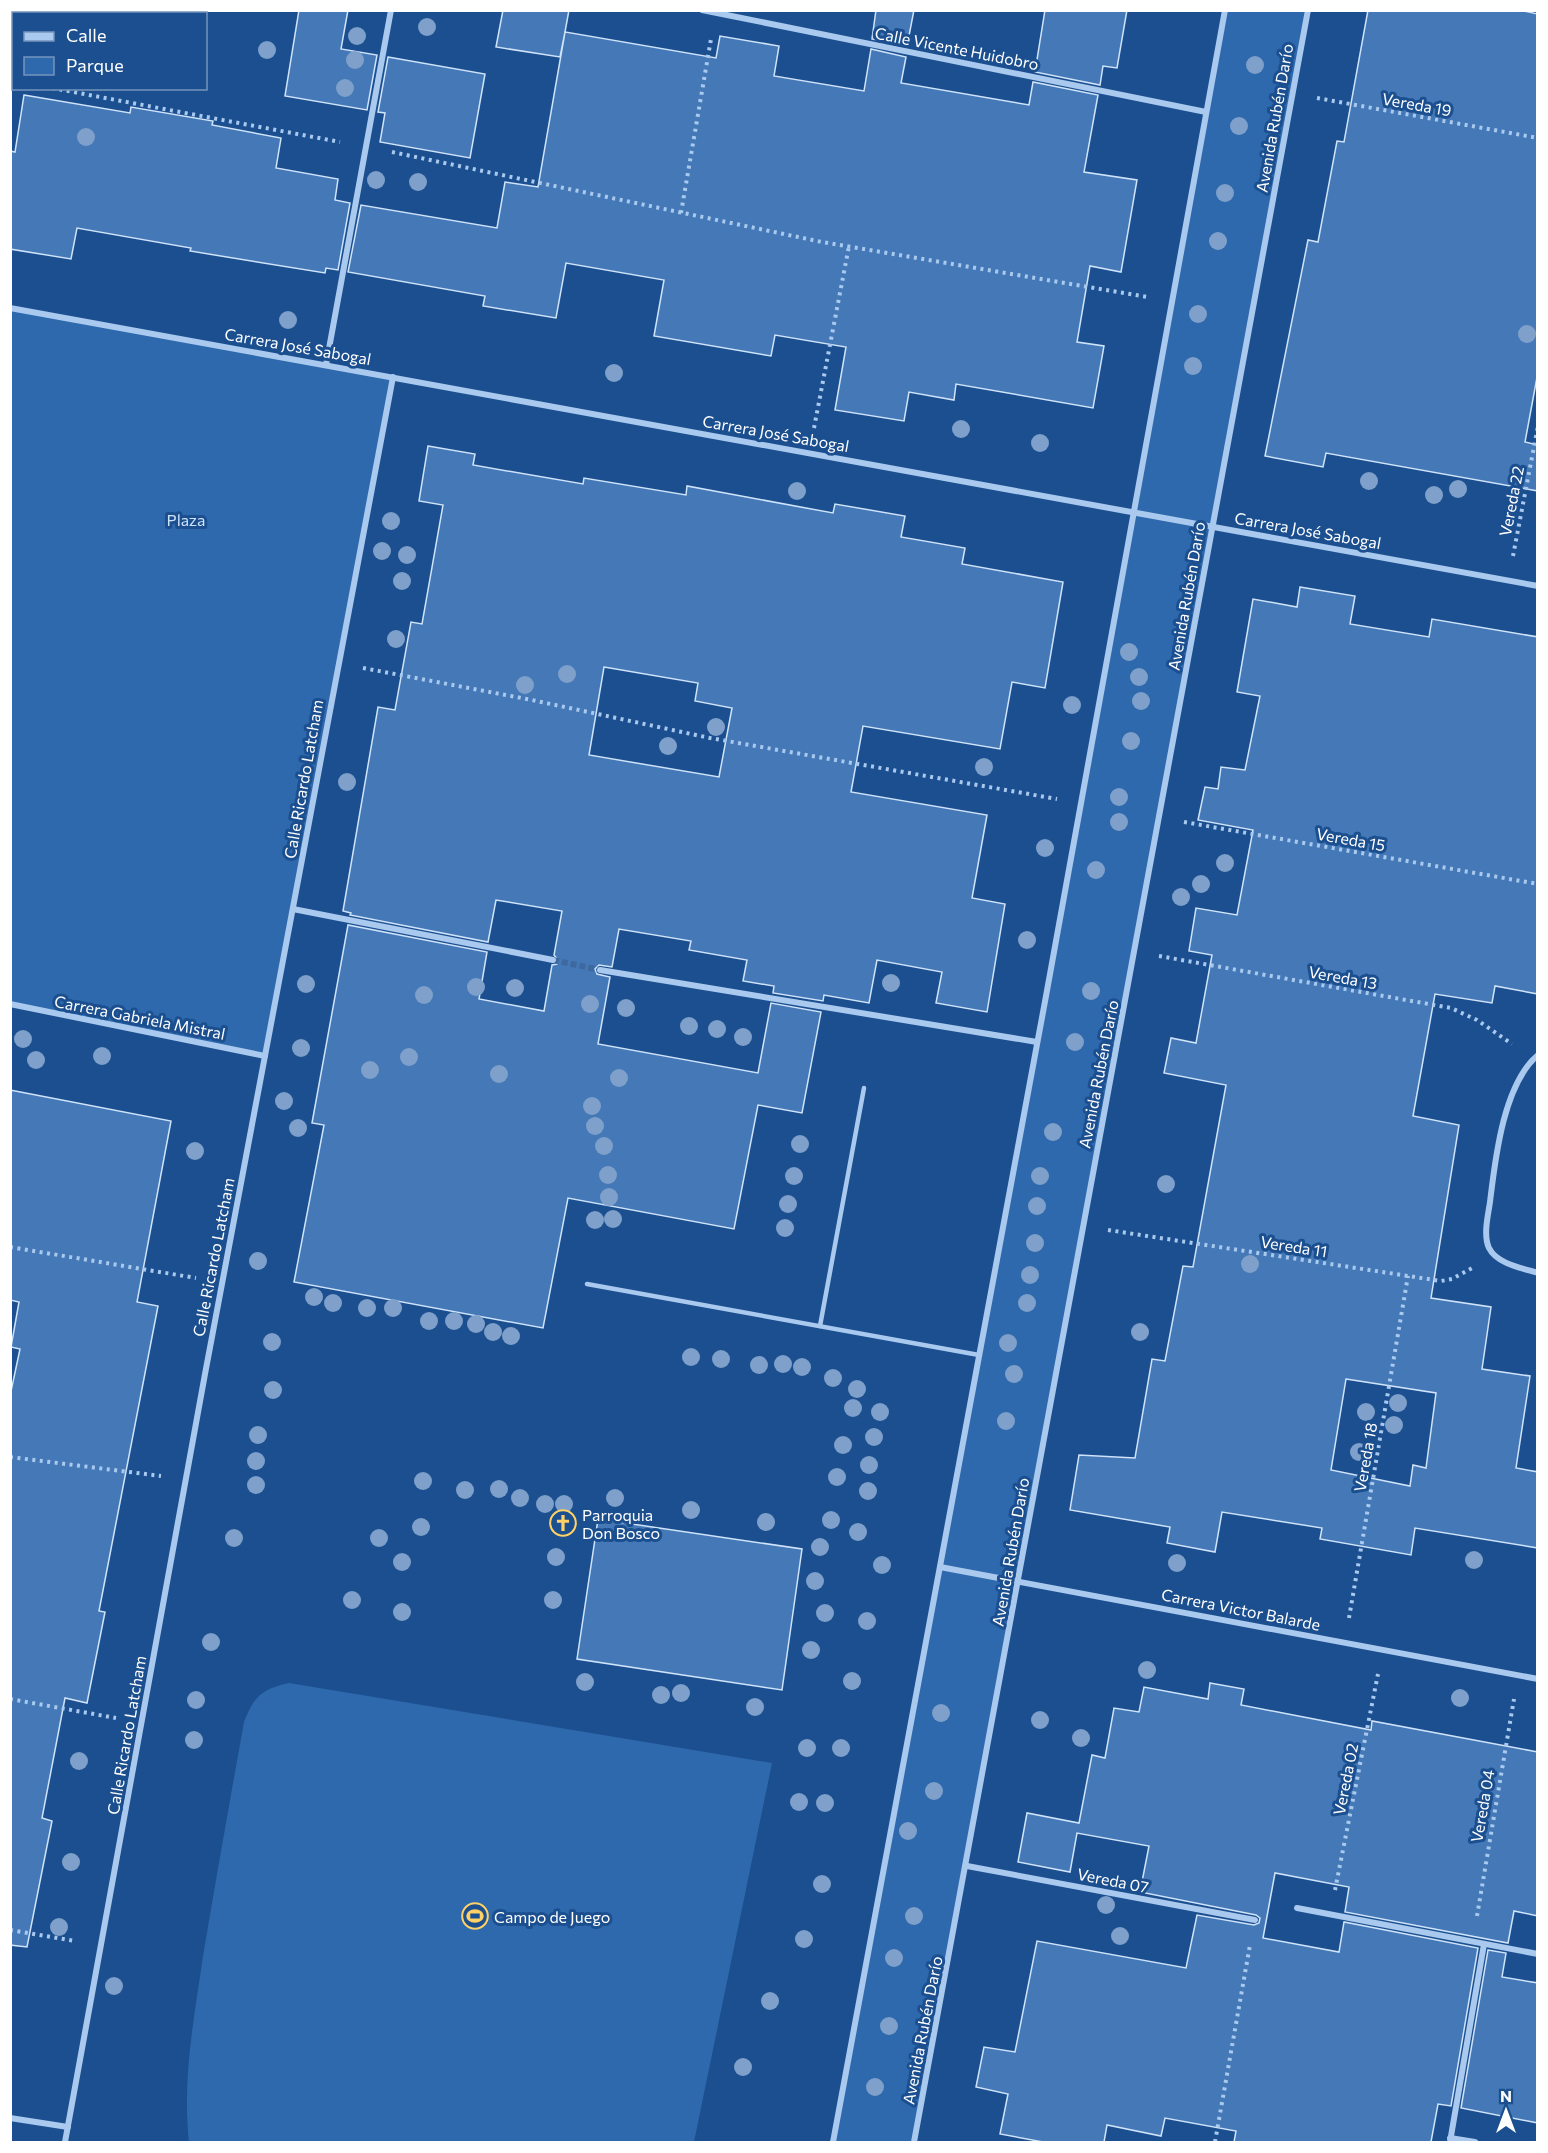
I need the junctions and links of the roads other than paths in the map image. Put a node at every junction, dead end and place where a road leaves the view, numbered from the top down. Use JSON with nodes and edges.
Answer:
{"nodes":[{"id":1,"x":391,"y":10,"type":"edge"},
{"id":2,"x":702,"y":10,"type":"edge"},
{"id":3,"x":1224,"y":10,"type":"edge"},
{"id":4,"x":1308,"y":10,"type":"edge"},
{"id":5,"x":1206,"y":112,"type":"junction"},
{"id":6,"x":10,"y":308,"type":"edge"},
{"id":7,"x":326,"y":365,"type":"junction"},
{"id":8,"x":393,"y":377,"type":"junction"},
{"id":9,"x":1134,"y":512,"type":"junction"},
{"id":10,"x":1213,"y":526,"type":"junction"},
{"id":11,"x":1538,"y":585,"type":"edge"},
{"id":12,"x":293,"y":909,"type":"junction"},
{"id":13,"x":553,"y":960,"type":"tunnel mouth"},
{"id":14,"x":600,"y":970,"type":"tunnel mouth"},
{"id":15,"x":10,"y":1004,"type":"edge"},
{"id":16,"x":1037,"y":1042,"type":"junction"},
{"id":17,"x":265,"y":1056,"type":"junction"},
{"id":18,"x":1535,"y":1057,"type":"edge"},
{"id":19,"x":864,"y":1088,"type":"dead end"},
{"id":20,"x":1538,"y":1273,"type":"edge"},
{"id":21,"x":587,"y":1284,"type":"dead end"},
{"id":22,"x":820,"y":1326,"type":"junction"},
{"id":23,"x":979,"y":1355,"type":"junction"},
{"id":24,"x":940,"y":1567,"type":"junction"},
{"id":25,"x":1018,"y":1581,"type":"junction"},
{"id":26,"x":1538,"y":1678,"type":"edge"},
{"id":27,"x":967,"y":1866,"type":"junction"},
{"id":28,"x":1297,"y":1908,"type":"dead end"},
{"id":29,"x":1255,"y":1920,"type":"road end"},
{"id":30,"x":1484,"y":1944,"type":"junction"},
{"id":31,"x":1538,"y":1954,"type":"edge"},
{"id":32,"x":10,"y":2118,"type":"edge"},
{"id":33,"x":68,"y":2127,"type":"junction"},
{"id":34,"x":1450,"y":2140,"type":"edge"},
{"id":35,"x":65,"y":2142,"type":"edge"},
{"id":36,"x":833,"y":2142,"type":"edge"},
{"id":37,"x":915,"y":2142,"type":"edge"},
{"id":38,"x":1475,"y":2142,"type":"edge"}],
"edges":[{"from":1,"to":7,"type":"street"},
{"from":2,"to":5,"type":"street","name":"Calle Vicente Huidobro"},
{"from":3,"to":5,"type":"street"},
{"from":4,"to":10,"type":"street","name":"Avenida Rubén Darío"},
{"from":5,"to":9,"type":"street"},
{"from":6,"to":7,"type":"street","name":"Carrera José Sabogal"},
{"from":7,"to":8,"type":"street","name":"Carrera José Sabogal"},
{"from":8,"to":9,"type":"street","name":"Carrera José Sabogal"},
{"from":8,"to":12,"type":"street","name":"Calle Ricardo Latcham"},
{"from":9,"to":10,"type":"street","name":"Carrera José Sabogal"},
{"from":9,"to":16,"type":"street"},
{"from":10,"to":11,"type":"street","name":"Carrera José Sabogal"},
{"from":10,"to":25,"type":"street","name":"Avenida Rubén Darío"},
{"from":12,"to":13,"type":"street"},
{"from":12,"to":17,"type":"street","name":"Calle Ricardo Latcham"},
{"from":14,"to":16,"type":"street"},
{"from":15,"to":17,"type":"street","name":"Carrera Gabriela Mistral"},
{"from":16,"to":23,"type":"street"},
{"from":17,"to":33,"type":"street","name":"Calle Ricardo Latcham"},
{"from":18,"to":20,"type":"street"},
{"from":19,"to":22,"type":"lane"},
{"from":21,"to":22,"type":"lane"},
{"from":22,"to":23,"type":"lane"},
{"from":23,"to":24,"type":"street"},
{"from":24,"to":25,"type":"street","name":"Carrera Victor Balarde"},
{"from":24,"to":36,"type":"street"},
{"from":25,"to":26,"type":"street","name":"Carrera Victor Balarde"},
{"from":25,"to":27,"type":"street","name":"Avenida Rubén Darío"},
{"from":27,"to":29,"type":"street","name":"Vereda 07"},
{"from":27,"to":37,"type":"street","name":"Avenida Rubén Darío"},
{"from":28,"to":30,"type":"street"},
{"from":30,"to":31,"type":"street"},
{"from":30,"to":34,"type":"street"},
{"from":32,"to":33,"type":"street"},
{"from":33,"to":35,"type":"street","name":"Calle Ricardo Latcham"},
{"from":34,"to":38,"type":"street"}]}
